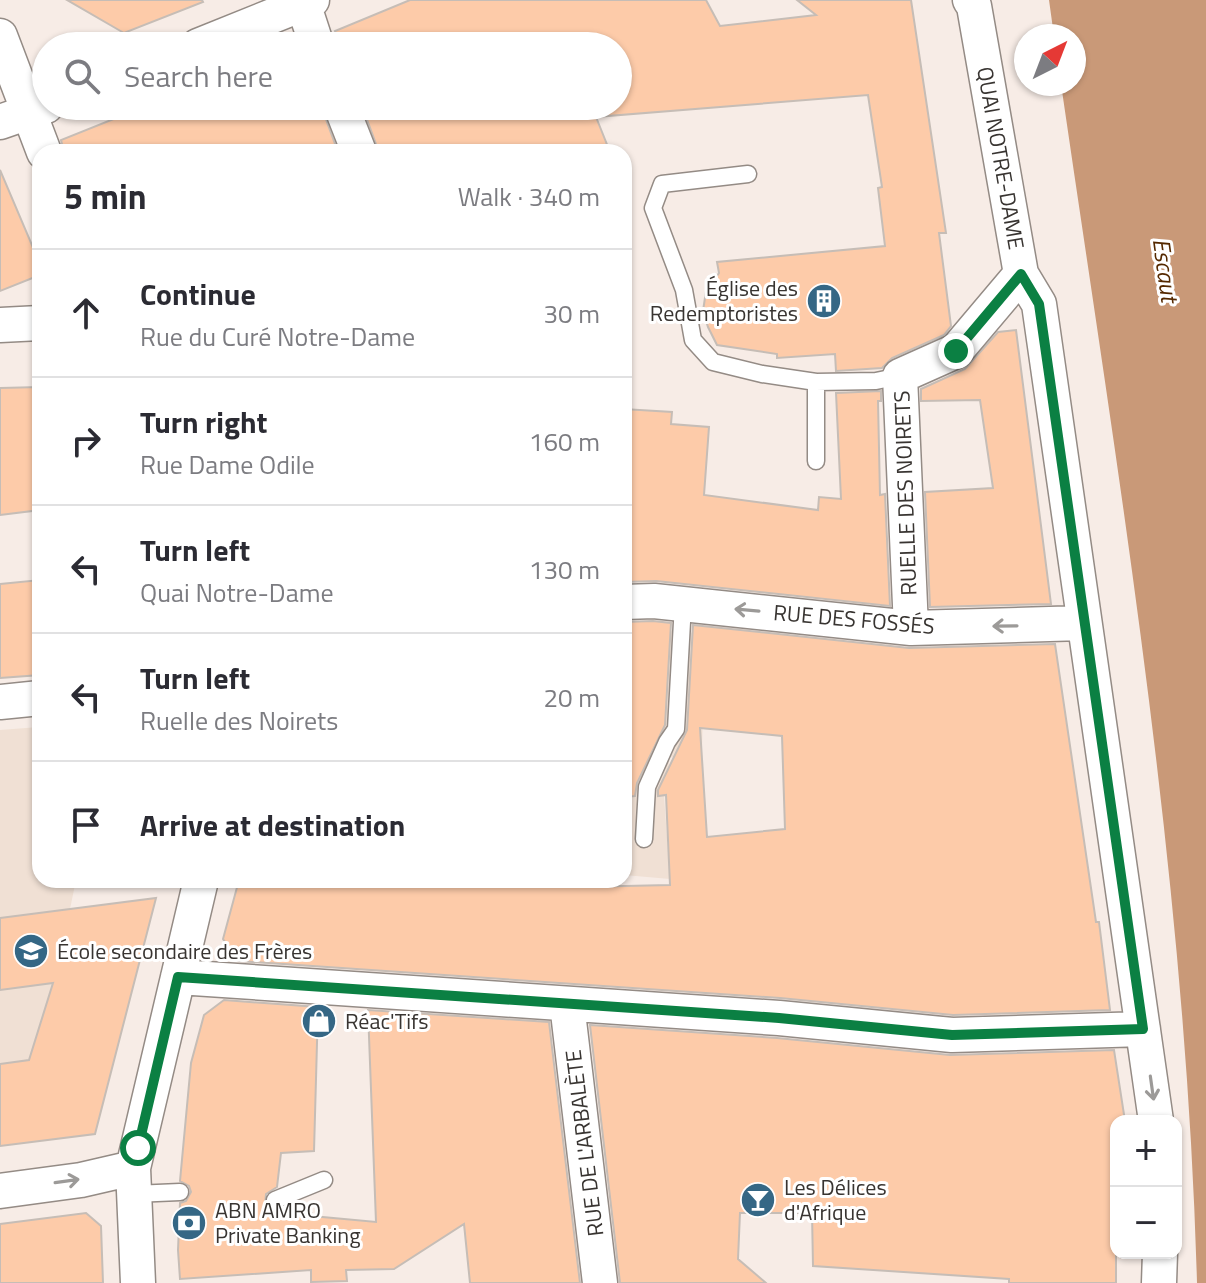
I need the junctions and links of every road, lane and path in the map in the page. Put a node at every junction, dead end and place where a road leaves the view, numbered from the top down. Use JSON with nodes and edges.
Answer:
{"nodes":[{"id":1,"x":970,"y":0,"type":"edge"},
{"id":2,"x":308,"y":2,"type":"edge"},
{"id":3,"x":233,"y":32,"type":"edge"},
{"id":4,"x":314,"y":32,"type":"edge"},
{"id":5,"x":0,"y":36,"type":"edge"},
{"id":6,"x":25,"y":113,"type":"edge"},
{"id":7,"x":346,"y":120,"type":"edge"},
{"id":8,"x":40,"y":144,"type":"edge"},
{"id":9,"x":356,"y":144,"type":"edge"},
{"id":10,"x":748,"y":174,"type":"dead end"},
{"id":11,"x":1021,"y":274,"type":"junction"},
{"id":12,"x":32,"y":323,"type":"edge"},
{"id":13,"x":0,"y":325,"type":"edge"},
{"id":14,"x":900,"y":376,"type":"junction"},
{"id":15,"x":816,"y":382,"type":"junction"},
{"id":16,"x":816,"y":461,"type":"dead end"},
{"id":17,"x":632,"y":602,"type":"edge"},
{"id":18,"x":683,"y":604,"type":"junction"},
{"id":19,"x":1083,"y":623,"type":"junction"},
{"id":20,"x":911,"y":628,"type":"junction"},
{"id":21,"x":32,"y":699,"type":"edge"},
{"id":22,"x":0,"y":702,"type":"edge"},
{"id":23,"x":644,"y":839,"type":"dead end"},
{"id":24,"x":199,"y":888,"type":"edge"},
{"id":25,"x":178,"y":977,"type":"junction"},
{"id":26,"x":567,"y":1004,"type":"junction"},
{"id":27,"x":1143,"y":1029,"type":"junction"},
{"id":28,"x":1155,"y":1115,"type":"edge"},
{"id":29,"x":324,"y":1180,"type":"dead end"},
{"id":30,"x":134,"y":1181,"type":"junction"},
{"id":31,"x":0,"y":1191,"type":"edge"},
{"id":32,"x":180,"y":1192,"type":"dead end"},
{"id":33,"x":275,"y":1200,"type":"dead end"},
{"id":34,"x":1160,"y":1259,"type":"edge"},
{"id":35,"x":138,"y":1283,"type":"edge"},
{"id":36,"x":600,"y":1283,"type":"edge"},
{"id":37,"x":1159,"y":1283,"type":"edge"}],
"edges":[{"from":1,"to":11,"type":"street","name":"QUAI NOTRE-DAME"},
{"from":2,"to":3,"type":"street"},
{"from":2,"to":4,"type":"street"},
{"from":5,"to":6,"type":"street"},
{"from":6,"to":8,"type":"street"},
{"from":7,"to":9,"type":"street"},
{"from":10,"to":15,"type":"lane"},
{"from":11,"to":14,"type":"street","name":"RUELLE DES NOIRETS"},
{"from":11,"to":19,"type":"street","name":"QUAI NOTRE-DAME"},
{"from":12,"to":13,"type":"street"},
{"from":14,"to":15,"type":"lane"},
{"from":14,"to":20,"type":"street","name":"RUELLE DES NOIRETS"},
{"from":15,"to":16,"type":"lane"},
{"from":17,"to":18,"type":"street","name":"RUE DES FOSSÉS"},
{"from":20,"to":18,"type":"street","name":"RUE DES FOSSÉS","one_way":true},
{"from":18,"to":23,"type":"lane"},
{"from":19,"to":20,"type":"street","name":"RUE DES FOSSÉS","one_way":true},
{"from":19,"to":27,"type":"street","name":"QUAI NOTRE-DAME"},
{"from":21,"to":22,"type":"street"},
{"from":24,"to":25,"type":"street"},
{"from":25,"to":26,"type":"street"},
{"from":25,"to":30,"type":"street"},
{"from":26,"to":27,"type":"street"},
{"from":26,"to":36,"type":"street","name":"RUE DE L'ARBALÈTE"},
{"from":27,"to":28,"type":"street","name":"QUAI NOTRE-DAME","one_way":true},
{"from":29,"to":33,"type":"lane"},
{"from":31,"to":30,"type":"street","one_way":true},
{"from":30,"to":32,"type":"lane"},
{"from":30,"to":35,"type":"street"},
{"from":34,"to":37,"type":"street"}]}
